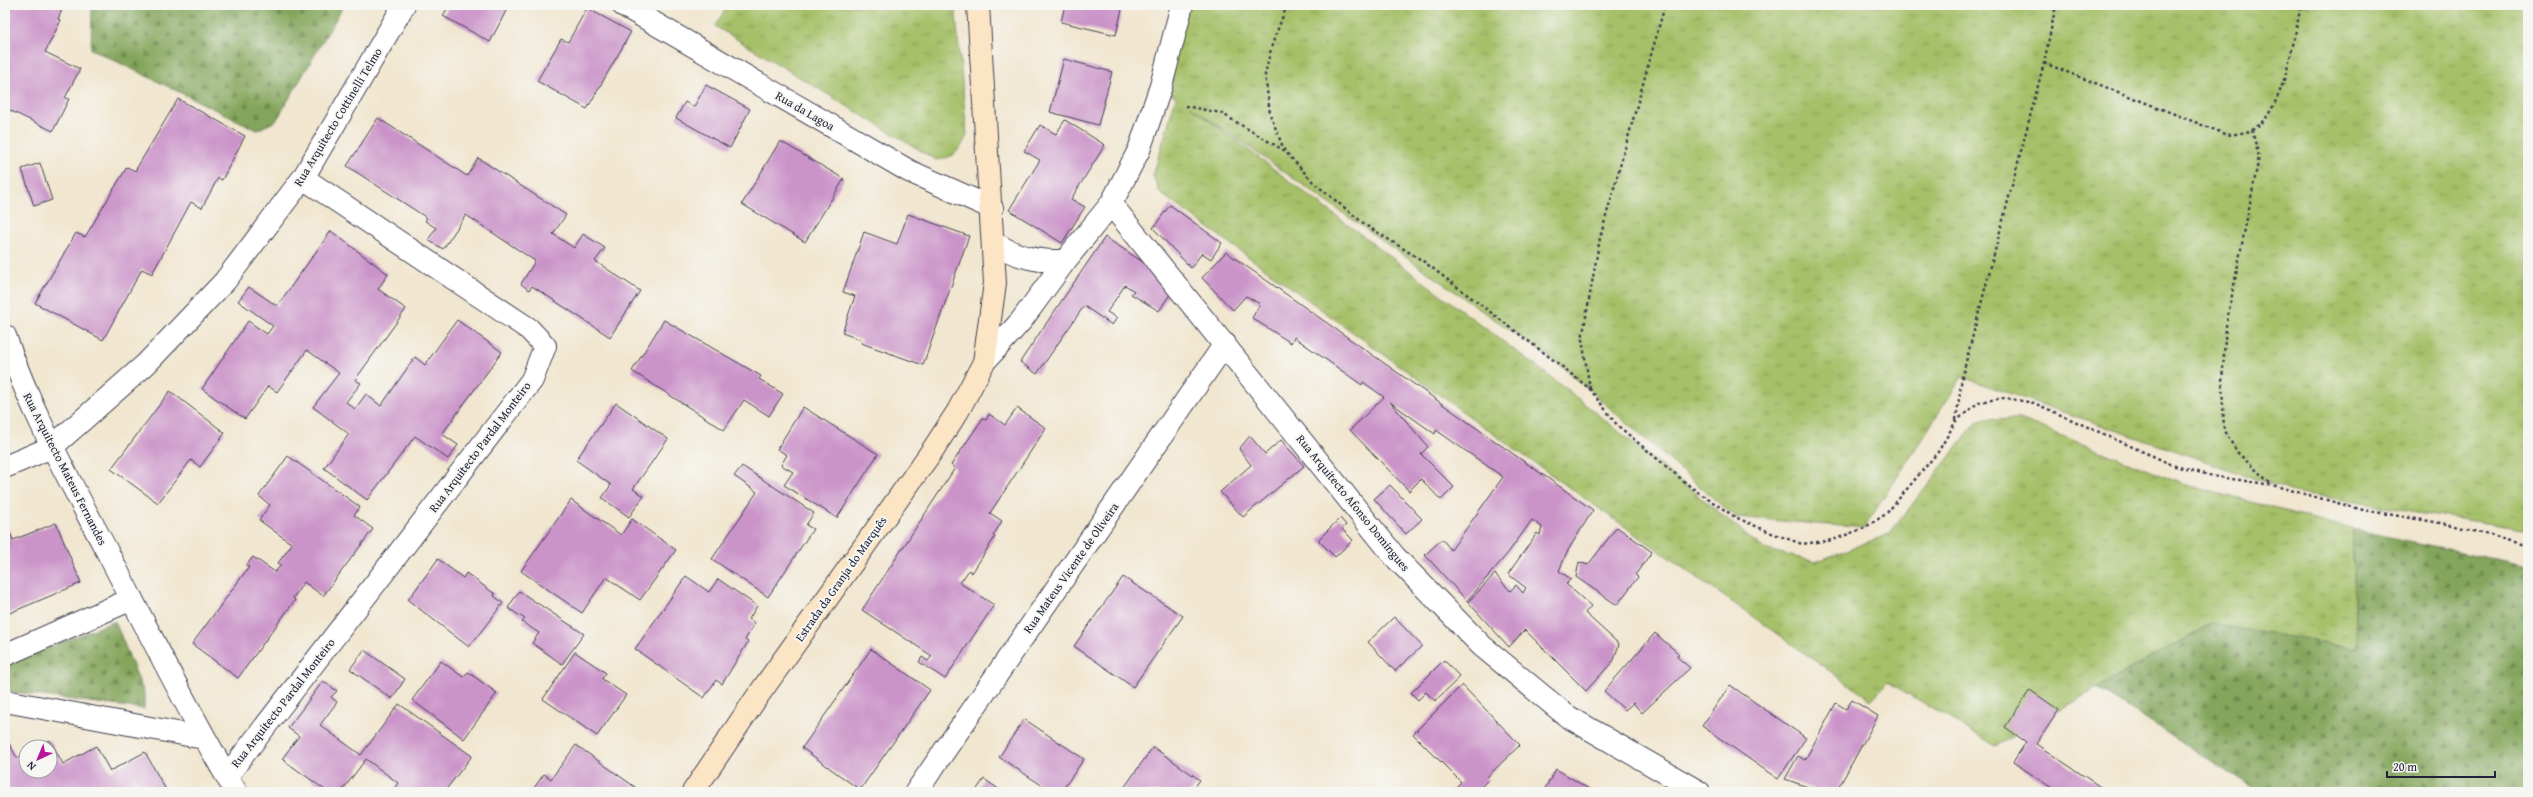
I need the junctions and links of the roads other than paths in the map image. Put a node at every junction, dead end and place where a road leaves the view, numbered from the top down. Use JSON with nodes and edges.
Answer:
{"nodes":[{"id":1,"x":404,"y":5,"type":"edge"},
{"id":2,"x":623,"y":5,"type":"edge"},
{"id":3,"x":978,"y":5,"type":"edge"},
{"id":4,"x":1182,"y":5,"type":"edge"},
{"id":5,"x":302,"y":178,"type":"junction"},
{"id":6,"x":1111,"y":204,"type":"junction"},
{"id":7,"x":992,"y":208,"type":"junction"},
{"id":8,"x":994,"y":243,"type":"junction"},
{"id":9,"x":1065,"y":261,"type":"junction"},
{"id":10,"x":5,"y":336,"type":"edge"},
{"id":11,"x":1225,"y":344,"type":"junction"},
{"id":12,"x":984,"y":362,"type":"junction"},
{"id":13,"x":52,"y":447,"type":"junction"},
{"id":14,"x":5,"y":467,"type":"edge"},
{"id":15,"x":132,"y":599,"type":"junction"},
{"id":16,"x":5,"y":655,"type":"edge"},
{"id":17,"x":5,"y":702,"type":"edge"},
{"id":18,"x":204,"y":738,"type":"junction"},
{"id":19,"x":232,"y":784,"type":"edge"},
{"id":20,"x":693,"y":792,"type":"edge"},
{"id":21,"x":916,"y":792,"type":"edge"},
{"id":22,"x":1700,"y":792,"type":"edge"}],
"edges":[{"from":1,"to":5,"type":"street","name":"Rua Arquitecto Cottinelli Telmo"},
{"from":2,"to":7,"type":"street","name":"Rua da Lagoa"},
{"from":3,"to":7,"type":"main road","name":"Estrada da Granja do Marquês"},
{"from":4,"to":6,"type":"street","name":"Estrada da Granja do Marquês"},
{"from":5,"to":13,"type":"street","name":"Rua Arquitecto Cottinelli Telmo"},
{"from":5,"to":19,"type":"street","name":"Rua Arquitecto Pardal Monteiro"},
{"from":6,"to":9,"type":"street","name":"Estrada da Granja do Marquês"},
{"from":6,"to":11,"type":"street","name":"Rua Arquitecto Afonso Domingues"},
{"from":7,"to":8,"type":"main road","name":"Estrada da Granja do Marquês"},
{"from":8,"to":9,"type":"street"},
{"from":8,"to":12,"type":"main road","name":"Estrada da Granja do Marquês"},
{"from":9,"to":12,"type":"street","name":"Estrada da Granja do Marquês"},
{"from":10,"to":13,"type":"street","name":"Rua Arquitecto Mateus Fernandes"},
{"from":11,"to":21,"type":"street","name":"Rua Mateus Vicente de Oliveira"},
{"from":11,"to":22,"type":"street","name":"Rua Arquitecto Afonso Domingues"},
{"from":12,"to":20,"type":"main road","name":"Estrada da Granja do Marquês"},
{"from":13,"to":14,"type":"street","name":"Rua Arquitecto Cottinelli Telmo"},
{"from":13,"to":15,"type":"street","name":"Rua Arquitecto Mateus Fernandes"},
{"from":15,"to":16,"type":"street"},
{"from":15,"to":18,"type":"street","name":"Rua Arquitecto Mateus Fernandes"},
{"from":17,"to":18,"type":"street"},
{"from":18,"to":19,"type":"street","name":"Rua Arquitecto Mateus Fernandes"}]}
